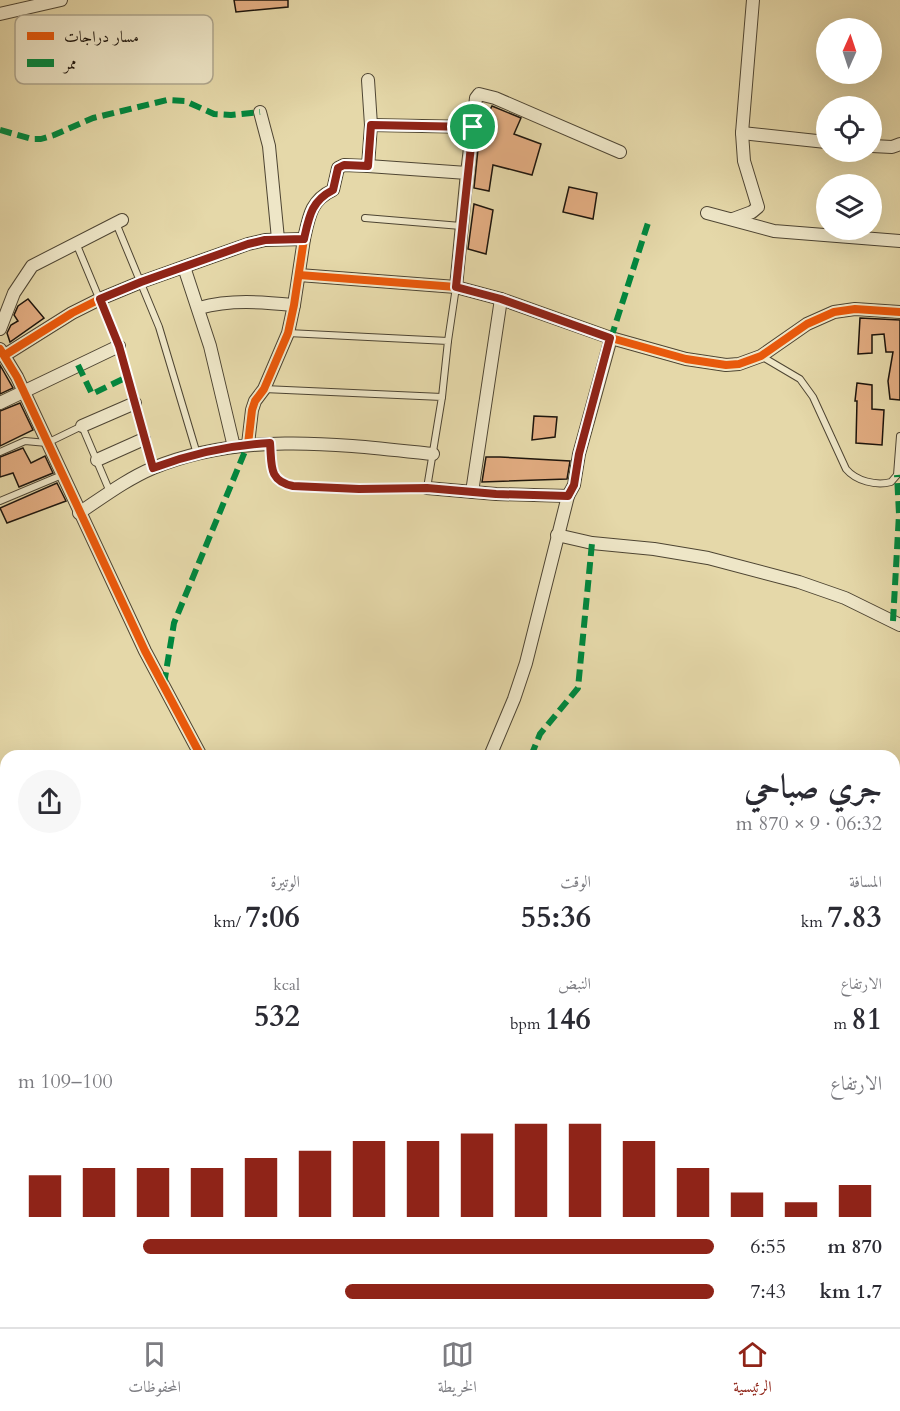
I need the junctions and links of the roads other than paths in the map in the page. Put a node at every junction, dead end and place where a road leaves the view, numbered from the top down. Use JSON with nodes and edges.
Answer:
{"nodes":[{"id":1,"x":61,"y":0,"type":"edge"},
{"id":2,"x":753,"y":0,"type":"edge"},
{"id":3,"x":0,"y":14,"type":"edge"},
{"id":4,"x":368,"y":80,"type":"dead end"},
{"id":5,"x":260,"y":112,"type":"dead end"},
{"id":6,"x":371,"y":125,"type":"junction"},
{"id":7,"x":473,"y":127,"type":"junction"},
{"id":8,"x":742,"y":133,"type":"junction"},
{"id":9,"x":816,"y":141,"type":"edge"},
{"id":10,"x":900,"y":144,"type":"edge"},
{"id":11,"x":882,"y":146,"type":"edge"},
{"id":12,"x":620,"y":152,"type":"dead end"},
{"id":13,"x":368,"y":166,"type":"junction"},
{"id":14,"x":467,"y":173,"type":"junction"},
{"id":15,"x":707,"y":213,"type":"dead end"},
{"id":16,"x":365,"y":218,"type":"dead end"},
{"id":17,"x":733,"y":219,"type":"junction"},
{"id":18,"x":119,"y":221,"type":"joint"},
{"id":19,"x":461,"y":226,"type":"junction"},
{"id":20,"x":278,"y":239,"type":"junction"},
{"id":21,"x":304,"y":239,"type":"junction"},
{"id":22,"x":900,"y":241,"type":"edge"},
{"id":23,"x":76,"y":243,"type":"junction"},
{"id":24,"x":184,"y":267,"type":"junction"},
{"id":25,"x":300,"y":275,"type":"junction"},
{"id":26,"x":141,"y":282,"type":"junction"},
{"id":27,"x":456,"y":287,"type":"junction"},
{"id":28,"x":100,"y":299,"type":"junction"},
{"id":29,"x":501,"y":299,"type":"junction"},
{"id":30,"x":294,"y":305,"type":"junction"},
{"id":31,"x":199,"y":308,"type":"junction"},
{"id":32,"x":900,"y":312,"type":"edge"},
{"id":33,"x":0,"y":329,"type":"edge"},
{"id":34,"x":288,"y":333,"type":"junction"},
{"id":35,"x":610,"y":338,"type":"junction"},
{"id":36,"x":448,"y":341,"type":"junction"},
{"id":37,"x":119,"y":346,"type":"junction"},
{"id":38,"x":2,"y":352,"type":"edge"},
{"id":39,"x":761,"y":356,"type":"junction"},
{"id":40,"x":264,"y":389,"type":"junction"},
{"id":41,"x":24,"y":392,"type":"junction"},
{"id":42,"x":442,"y":397,"type":"junction"},
{"id":43,"x":0,"y":403,"type":"edge"},
{"id":44,"x":135,"y":403,"type":"junction"},
{"id":45,"x":82,"y":426,"type":"junction"},
{"id":46,"x":900,"y":436,"type":"edge"},
{"id":47,"x":144,"y":439,"type":"junction"},
{"id":48,"x":47,"y":443,"type":"junction"},
{"id":49,"x":270,"y":443,"type":"junction"},
{"id":50,"x":248,"y":444,"type":"junction"},
{"id":51,"x":234,"y":447,"type":"junction"},
{"id":52,"x":0,"y":452,"type":"edge"},
{"id":53,"x":197,"y":454,"type":"junction"},
{"id":54,"x":433,"y":454,"type":"junction"},
{"id":55,"x":97,"y":460,"type":"junction"},
{"id":56,"x":153,"y":468,"type":"junction"},
{"id":57,"x":62,"y":475,"type":"junction"},
{"id":58,"x":427,"y":488,"type":"junction"},
{"id":59,"x":110,"y":492,"type":"junction"},
{"id":60,"x":472,"y":492,"type":"junction"},
{"id":61,"x":568,"y":496,"type":"junction"},
{"id":62,"x":0,"y":501,"type":"edge"},
{"id":63,"x":80,"y":513,"type":"junction"},
{"id":64,"x":557,"y":535,"type":"junction"},
{"id":65,"x":900,"y":625,"type":"edge"},
{"id":66,"x":198,"y":750,"type":"edge"},
{"id":67,"x":493,"y":750,"type":"edge"}],
"edges":[{"from":1,"to":3,"type":"street"},
{"from":2,"to":8,"type":"street"},
{"from":4,"to":6,"type":"street"},
{"from":5,"to":20,"type":"street"},
{"from":6,"to":7,"type":"street"},
{"from":6,"to":13,"type":"street"},
{"from":7,"to":12,"type":"street"},
{"from":7,"to":14,"type":"street"},
{"from":8,"to":9,"type":"street"},
{"from":8,"to":17,"type":"street"},
{"from":10,"to":11,"type":"street"},
{"from":13,"to":14,"type":"street"},
{"from":13,"to":21,"type":"street"},
{"from":14,"to":19,"type":"street"},
{"from":15,"to":17,"type":"street"},
{"from":16,"to":19,"type":"lane"},
{"from":17,"to":22,"type":"street"},
{"from":18,"to":23,"type":"street"},
{"from":18,"to":26,"type":"lane"},
{"from":19,"to":27,"type":"street"},
{"from":20,"to":21,"type":"street"},
{"from":20,"to":24,"type":"street"},
{"from":21,"to":25,"type":"street"},
{"from":23,"to":28,"type":"lane"},
{"from":23,"to":33,"type":"street"},
{"from":24,"to":26,"type":"street"},
{"from":24,"to":31,"type":"street"},
{"from":25,"to":27,"type":"street"},
{"from":25,"to":30,"type":"street"},
{"from":26,"to":28,"type":"street"},
{"from":26,"to":53,"type":"lane"},
{"from":27,"to":29,"type":"street"},
{"from":27,"to":36,"type":"lane"},
{"from":28,"to":37,"type":"lane"},
{"from":28,"to":38,"type":"street"},
{"from":29,"to":35,"type":"street"},
{"from":29,"to":60,"type":"street"},
{"from":30,"to":31,"type":"street"},
{"from":30,"to":34,"type":"street"},
{"from":31,"to":51,"type":"street"},
{"from":32,"to":39,"type":"street"},
{"from":34,"to":36,"type":"lane"},
{"from":34,"to":40,"type":"street"},
{"from":35,"to":39,"type":"street"},
{"from":35,"to":61,"type":"street"},
{"from":36,"to":42,"type":"lane"},
{"from":37,"to":41,"type":"street"},
{"from":37,"to":44,"type":"lane"},
{"from":38,"to":41,"type":"street"},
{"from":39,"to":46,"type":"lane"},
{"from":40,"to":42,"type":"lane"},
{"from":40,"to":50,"type":"street"},
{"from":41,"to":43,"type":"street"},
{"from":41,"to":48,"type":"street"},
{"from":42,"to":54,"type":"lane"},
{"from":44,"to":45,"type":"street"},
{"from":44,"to":47,"type":"lane"},
{"from":45,"to":48,"type":"lane"},
{"from":45,"to":55,"type":"lane"},
{"from":47,"to":55,"type":"street"},
{"from":47,"to":56,"type":"lane"},
{"from":48,"to":52,"type":"lane"},
{"from":48,"to":57,"type":"street"},
{"from":49,"to":50,"type":"street"},
{"from":49,"to":54,"type":"street"},
{"from":49,"to":58,"type":"lane"},
{"from":50,"to":51,"type":"street"},
{"from":51,"to":53,"type":"street"},
{"from":53,"to":56,"type":"street"},
{"from":54,"to":58,"type":"lane"},
{"from":55,"to":59,"type":"lane"},
{"from":56,"to":59,"type":"street"},
{"from":57,"to":62,"type":"lane"},
{"from":57,"to":63,"type":"street"},
{"from":58,"to":60,"type":"street"},
{"from":59,"to":63,"type":"street"},
{"from":60,"to":61,"type":"street"},
{"from":61,"to":64,"type":"street"},
{"from":63,"to":66,"type":"street"},
{"from":64,"to":65,"type":"street"},
{"from":64,"to":67,"type":"street"}]}
